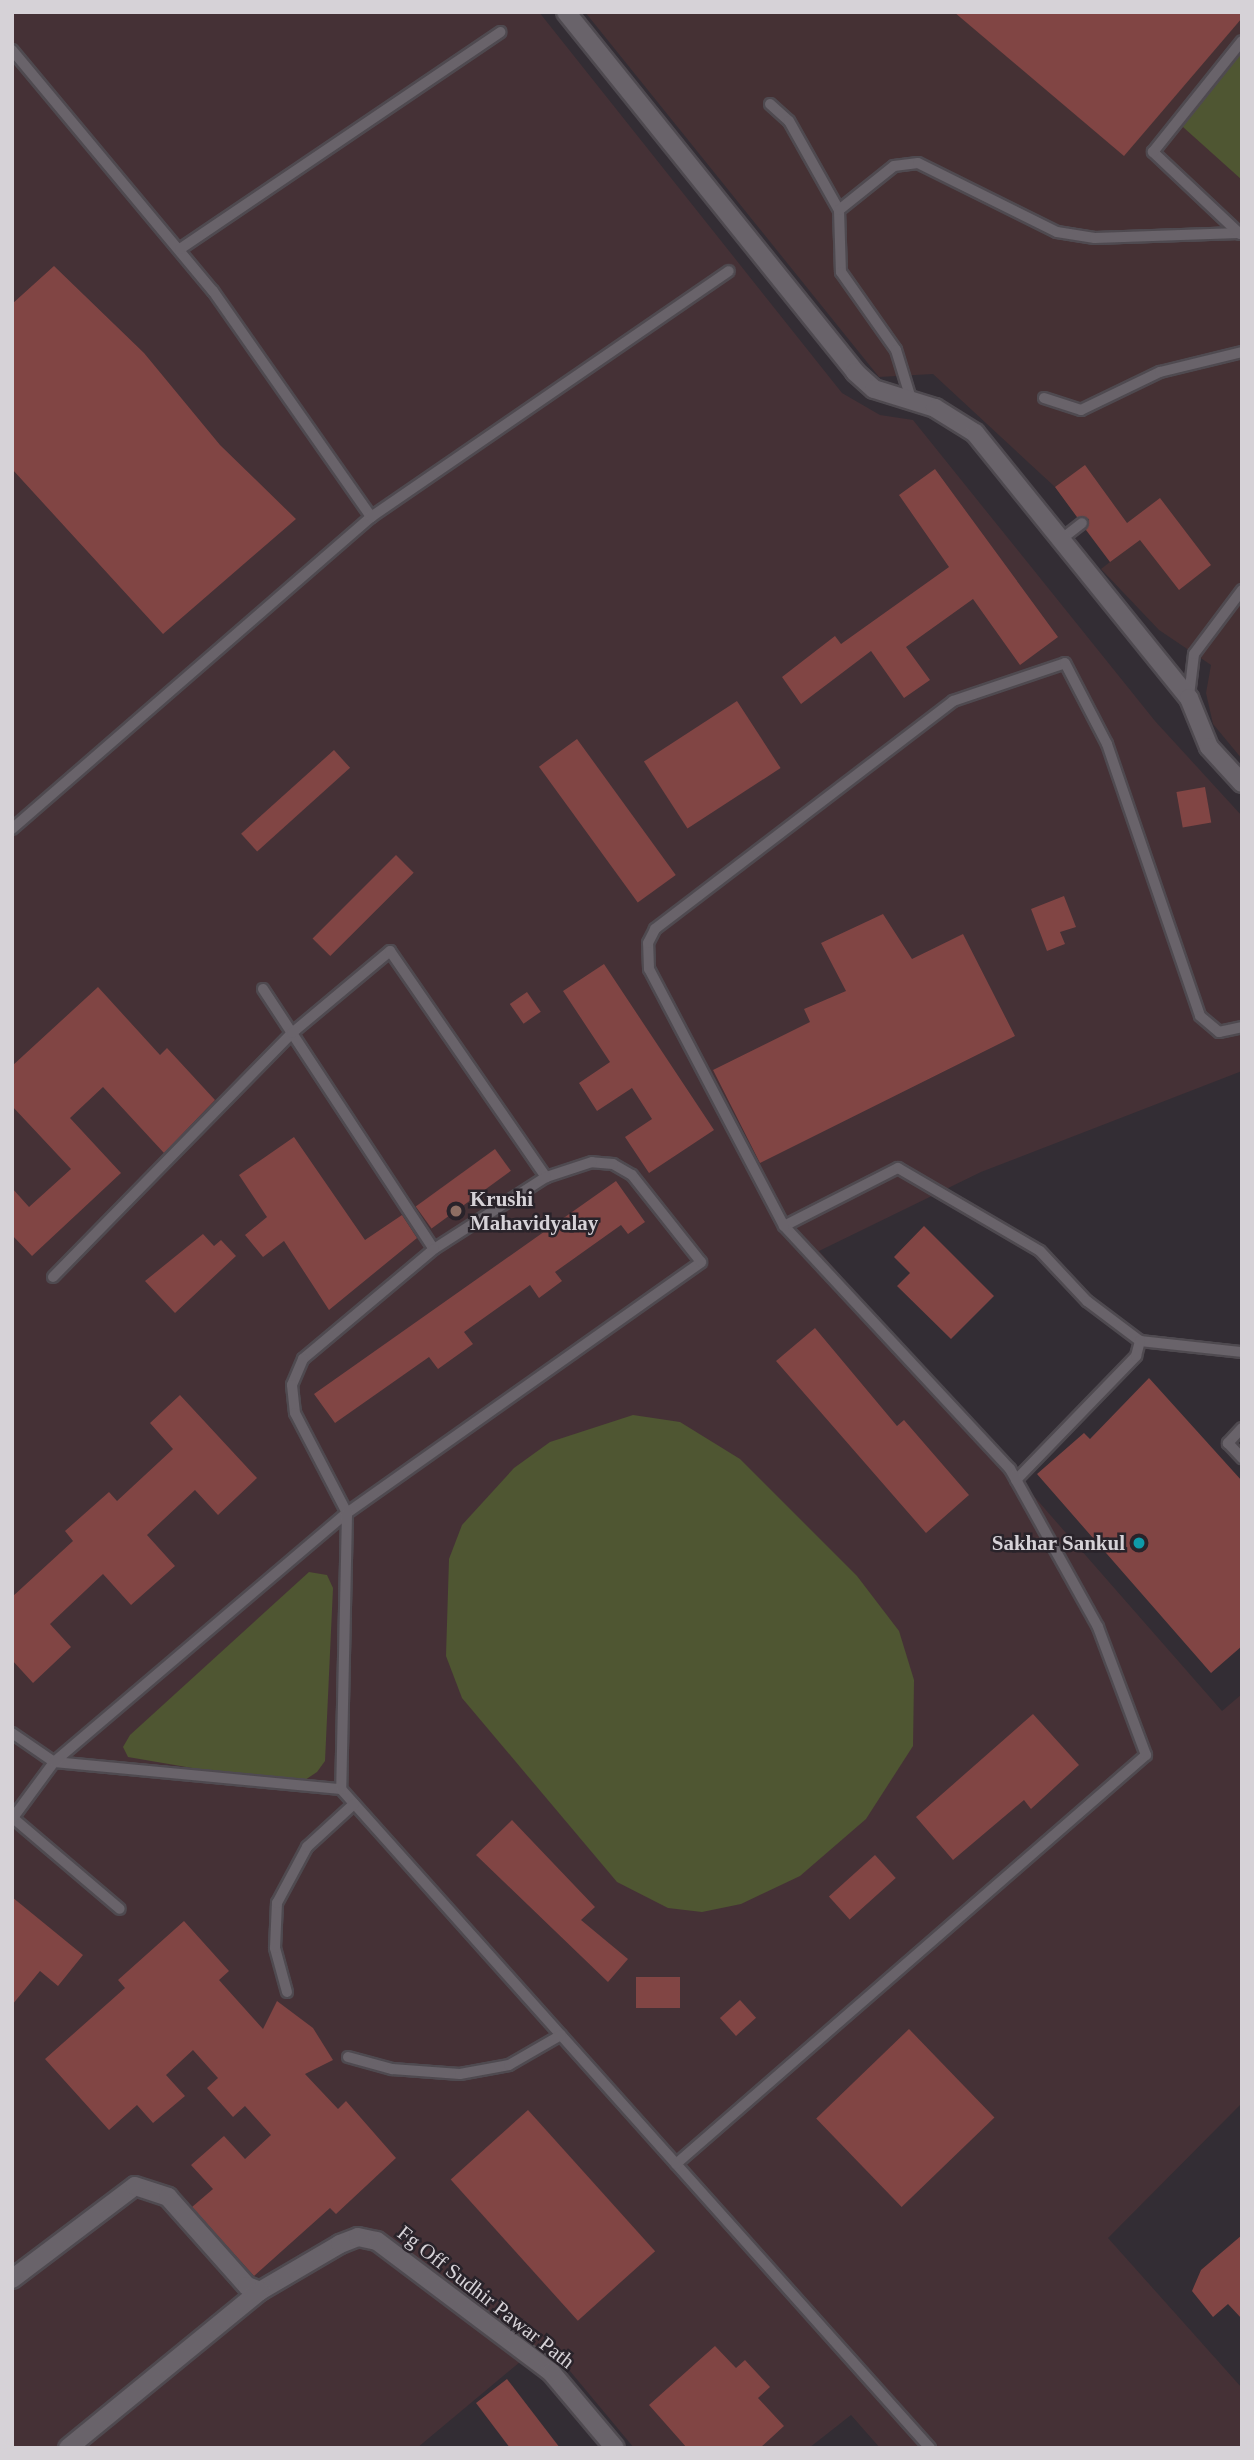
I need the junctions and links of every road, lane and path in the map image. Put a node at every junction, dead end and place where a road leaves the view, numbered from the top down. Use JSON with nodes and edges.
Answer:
{"nodes":[{"id":1,"x":566,"y":12,"type":"edge"},
{"id":2,"x":500,"y":32,"type":"dead end"},
{"id":3,"x":1242,"y":41,"type":"edge"},
{"id":4,"x":12,"y":50,"type":"edge"},
{"id":5,"x":770,"y":104,"type":"dead end"},
{"id":6,"x":839,"y":210,"type":"junction"},
{"id":7,"x":1240,"y":235,"type":"edge"},
{"id":8,"x":180,"y":249,"type":"junction"},
{"id":9,"x":729,"y":271,"type":"dead end"},
{"id":10,"x":1242,"y":352,"type":"edge"},
{"id":11,"x":1044,"y":398,"type":"dead end"},
{"id":12,"x":912,"y":402,"type":"junction"},
{"id":13,"x":371,"y":517,"type":"junction"},
{"id":14,"x":1082,"y":523,"type":"dead end"},
{"id":15,"x":1059,"y":541,"type":"junction"},
{"id":16,"x":1242,"y":590,"type":"edge"},
{"id":17,"x":1189,"y":698,"type":"junction"},
{"id":18,"x":1242,"y":783,"type":"edge"},
{"id":19,"x":12,"y":829,"type":"edge"},
{"id":20,"x":263,"y":989,"type":"dead end"},
{"id":21,"x":1242,"y":1027,"type":"edge"},
{"id":22,"x":292,"y":1033,"type":"junction"},
{"id":23,"x":547,"y":1177,"type":"junction"},
{"id":24,"x":785,"y":1226,"type":"junction"},
{"id":25,"x":434,"y":1249,"type":"junction"},
{"id":26,"x":53,"y":1277,"type":"dead end"},
{"id":27,"x":1140,"y":1341,"type":"junction"},
{"id":28,"x":1242,"y":1352,"type":"edge"},
{"id":29,"x":1242,"y":1428,"type":"edge"},
{"id":30,"x":1242,"y":1458,"type":"edge"},
{"id":31,"x":1016,"y":1480,"type":"junction"},
{"id":32,"x":348,"y":1513,"type":"junction"},
{"id":33,"x":12,"y":1733,"type":"edge"},
{"id":34,"x":54,"y":1762,"type":"junction"},
{"id":35,"x":341,"y":1789,"type":"junction"},
{"id":36,"x":355,"y":1804,"type":"junction"},
{"id":37,"x":13,"y":1818,"type":"edge"},
{"id":38,"x":120,"y":1909,"type":"dead end"},
{"id":39,"x":287,"y":1992,"type":"dead end"},
{"id":40,"x":561,"y":2035,"type":"junction"},
{"id":41,"x":348,"y":2057,"type":"dead end"},
{"id":42,"x":676,"y":2164,"type":"junction"},
{"id":43,"x":12,"y":2279,"type":"edge"},
{"id":44,"x":260,"y":2291,"type":"junction"},
{"id":45,"x":68,"y":2448,"type":"edge"},
{"id":46,"x":615,"y":2448,"type":"edge"},
{"id":47,"x":930,"y":2448,"type":"edge"}],
"edges":[{"from":1,"to":12,"type":"main road"},
{"from":2,"to":8,"type":"lane"},
{"from":3,"to":7,"type":"lane"},
{"from":4,"to":8,"type":"lane"},
{"from":5,"to":6,"type":"lane"},
{"from":6,"to":7,"type":"lane"},
{"from":6,"to":12,"type":"lane"},
{"from":8,"to":13,"type":"lane"},
{"from":9,"to":13,"type":"lane"},
{"from":10,"to":11,"type":"lane"},
{"from":12,"to":15,"type":"main road"},
{"from":13,"to":19,"type":"lane"},
{"from":14,"to":15,"type":"lane"},
{"from":15,"to":17,"type":"main road"},
{"from":16,"to":17,"type":"lane"},
{"from":17,"to":18,"type":"main road"},
{"from":20,"to":22,"type":"lane"},
{"from":21,"to":24,"type":"lane"},
{"from":22,"to":23,"type":"lane"},
{"from":22,"to":25,"type":"lane"},
{"from":22,"to":26,"type":"lane"},
{"from":23,"to":25,"type":"lane"},
{"from":23,"to":32,"type":"lane"},
{"from":24,"to":27,"type":"lane"},
{"from":24,"to":31,"type":"lane"},
{"from":25,"to":32,"type":"lane"},
{"from":27,"to":28,"type":"lane"},
{"from":27,"to":31,"type":"lane"},
{"from":29,"to":30,"type":"lane"},
{"from":31,"to":42,"type":"lane"},
{"from":32,"to":34,"type":"lane"},
{"from":32,"to":35,"type":"lane"},
{"from":33,"to":34,"type":"lane"},
{"from":34,"to":35,"type":"lane"},
{"from":34,"to":37,"type":"lane"},
{"from":35,"to":36,"type":"lane"},
{"from":36,"to":39,"type":"lane"},
{"from":36,"to":40,"type":"lane"},
{"from":37,"to":38,"type":"lane"},
{"from":40,"to":41,"type":"lane"},
{"from":40,"to":42,"type":"lane"},
{"from":42,"to":47,"type":"lane"},
{"from":43,"to":44,"type":"main road"},
{"from":44,"to":45,"type":"main road","name":"Fg Off Sudhir Pawar Path"},
{"from":44,"to":46,"type":"main road","name":"Fg Off Sudhir Pawar Path"}]}
